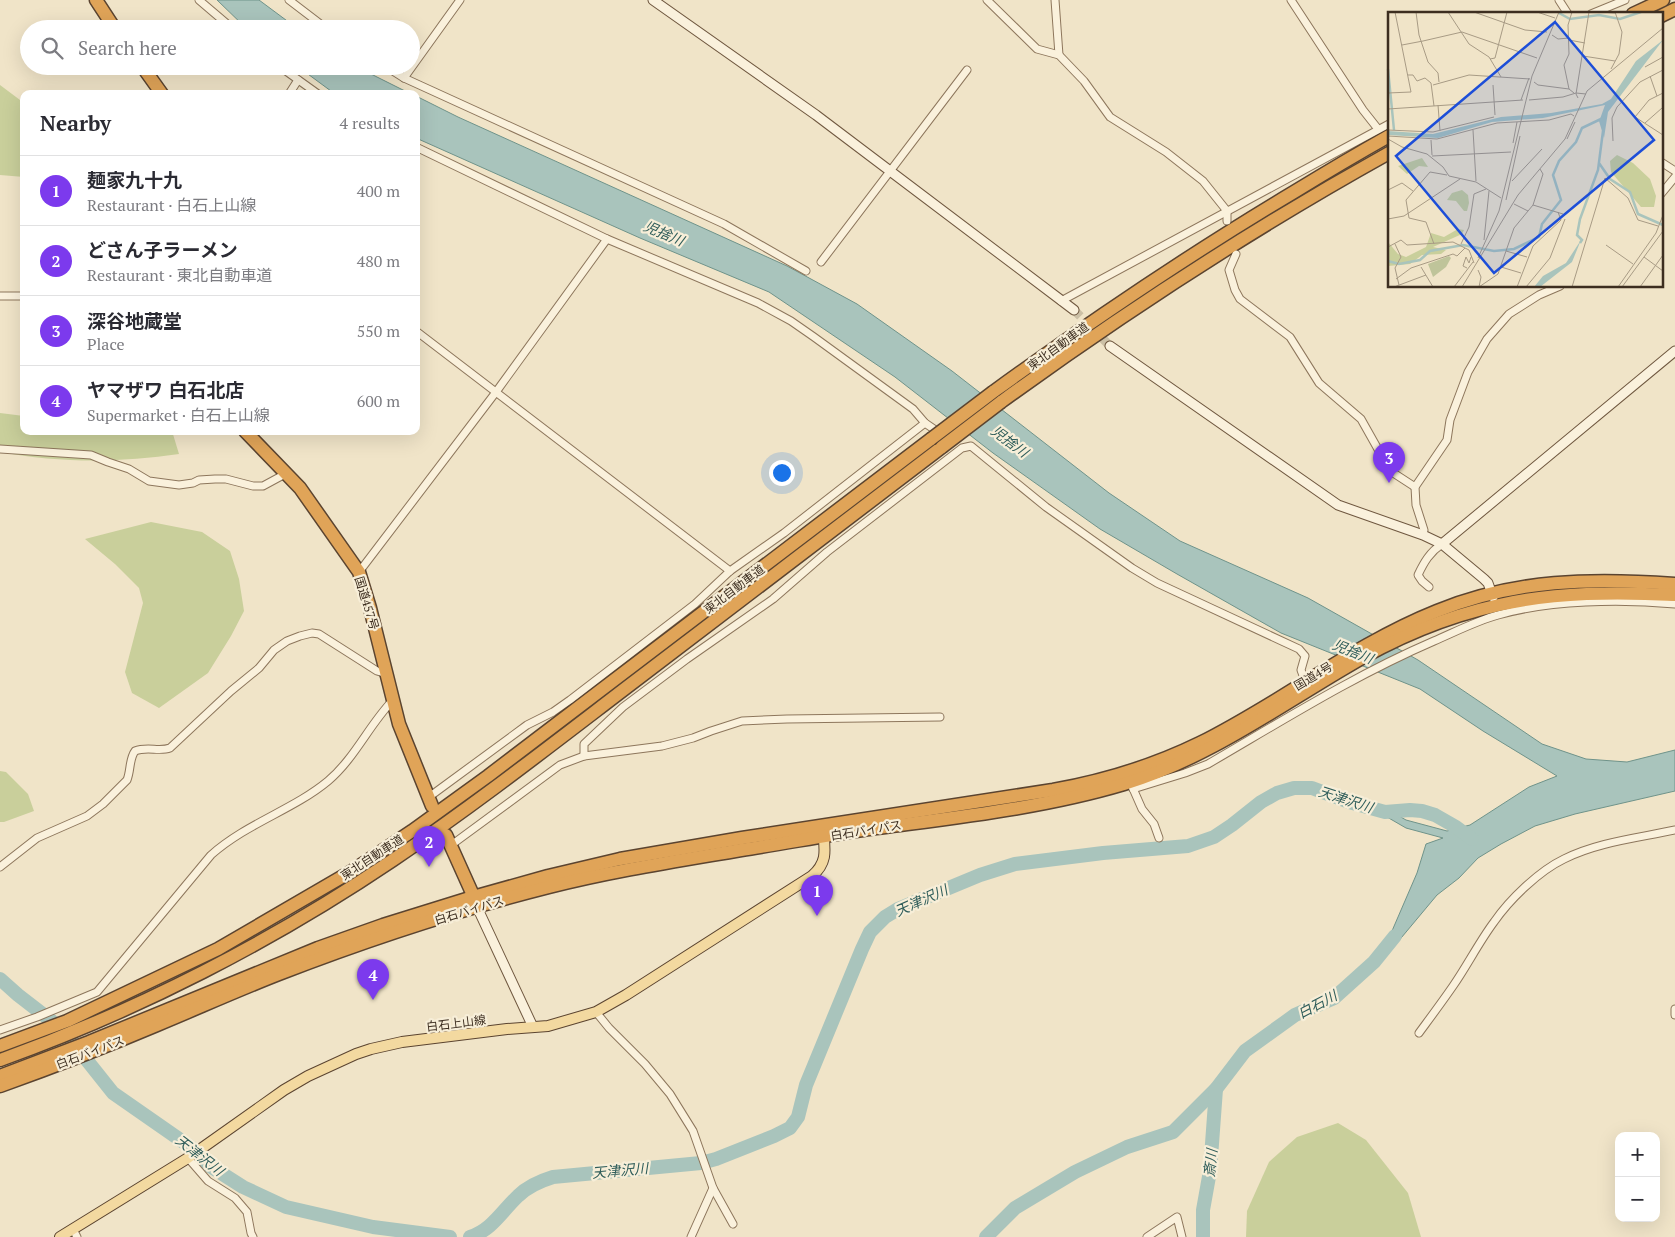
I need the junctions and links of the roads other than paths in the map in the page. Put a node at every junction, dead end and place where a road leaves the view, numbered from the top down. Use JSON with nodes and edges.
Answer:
{"nodes":[{"id":1,"x":96,"y":0,"type":"edge"},
{"id":2,"x":199,"y":0,"type":"edge"},
{"id":3,"x":289,"y":0,"type":"edge"},
{"id":4,"x":460,"y":0,"type":"edge"},
{"id":5,"x":653,"y":0,"type":"edge"},
{"id":6,"x":988,"y":0,"type":"edge"},
{"id":7,"x":1055,"y":0,"type":"edge"},
{"id":8,"x":1292,"y":0,"type":"edge"},
{"id":9,"x":1559,"y":0,"type":"edge"},
{"id":10,"x":1625,"y":0,"type":"edge"},
{"id":11,"x":1663,"y":0,"type":"edge"},
{"id":12,"x":1675,"y":9,"type":"edge"},
{"id":13,"x":1567,"y":12,"type":"edge"},
{"id":14,"x":1596,"y":12,"type":"edge"},
{"id":15,"x":1637,"y":12,"type":"edge"},
{"id":16,"x":1662,"y":16,"type":"edge"},
{"id":17,"x":109,"y":20,"type":"edge"},
{"id":18,"x":222,"y":20,"type":"edge"},
{"id":19,"x":315,"y":20,"type":"edge"},
{"id":20,"x":1059,"y":55,"type":"junction"},
{"id":21,"x":420,"y":56,"type":"edge"},
{"id":22,"x":967,"y":70,"type":"dead end"},
{"id":23,"x":148,"y":75,"type":"edge"},
{"id":24,"x":291,"y":75,"type":"edge"},
{"id":25,"x":399,"y":75,"type":"edge"},
{"id":26,"x":406,"y":75,"type":"edge"},
{"id":27,"x":404,"y":78,"type":"junction"},
{"id":28,"x":298,"y":80,"type":"junction"},
{"id":29,"x":159,"y":90,"type":"edge"},
{"id":30,"x":291,"y":90,"type":"edge"},
{"id":31,"x":312,"y":90,"type":"edge"},
{"id":32,"x":1383,"y":133,"type":"edge"},
{"id":33,"x":420,"y":149,"type":"edge"},
{"id":34,"x":1388,"y":154,"type":"edge"},
{"id":35,"x":1662,"y":163,"type":"edge"},
{"id":36,"x":890,"y":170,"type":"junction"},
{"id":37,"x":1675,"y":171,"type":"edge"},
{"id":38,"x":1674,"y":181,"type":"edge"},
{"id":39,"x":1662,"y":193,"type":"edge"},
{"id":40,"x":1228,"y":211,"type":"junction"},
{"id":41,"x":1227,"y":221,"type":"dead end"},
{"id":42,"x":607,"y":240,"type":"junction"},
{"id":43,"x":1236,"y":254,"type":"dead end"},
{"id":44,"x":821,"y":262,"type":"dead end"},
{"id":45,"x":806,"y":271,"type":"dead end"},
{"id":46,"x":1556,"y":288,"type":"edge"},
{"id":47,"x":0,"y":296,"type":"edge"},
{"id":48,"x":20,"y":296,"type":"edge"},
{"id":49,"x":1061,"y":301,"type":"junction"},
{"id":50,"x":1074,"y":310,"type":"tunnel mouth"},
{"id":51,"x":420,"y":334,"type":"edge"},
{"id":52,"x":1110,"y":346,"type":"tunnel mouth"},
{"id":53,"x":1675,"y":351,"type":"edge"},
{"id":54,"x":496,"y":392,"type":"junction"},
{"id":55,"x":997,"y":397,"type":"junction"},
{"id":56,"x":925,"y":423,"type":"junction"},
{"id":57,"x":249,"y":435,"type":"edge"},
{"id":58,"x":962,"y":448,"type":"junction"},
{"id":59,"x":0,"y":449,"type":"edge"},
{"id":60,"x":287,"y":473,"type":"junction"},
{"id":61,"x":1415,"y":487,"type":"junction"},
{"id":62,"x":1423,"y":535,"type":"junction"},
{"id":63,"x":1442,"y":544,"type":"junction"},
{"id":64,"x":730,"y":571,"type":"junction"},
{"id":65,"x":358,"y":572,"type":"junction"},
{"id":66,"x":1675,"y":584,"type":"edge"},
{"id":67,"x":1430,"y":587,"type":"dead end"},
{"id":68,"x":1675,"y":595,"type":"edge"},
{"id":69,"x":1493,"y":600,"type":"junction"},
{"id":70,"x":1675,"y":604,"type":"edge"},
{"id":71,"x":387,"y":674,"type":"junction"},
{"id":72,"x":1323,"y":676,"type":"junction"},
{"id":73,"x":1305,"y":680,"type":"junction"},
{"id":74,"x":393,"y":700,"type":"junction"},
{"id":75,"x":940,"y":717,"type":"dead end"},
{"id":76,"x":584,"y":756,"type":"junction"},
{"id":77,"x":1130,"y":781,"type":"junction"},
{"id":78,"x":430,"y":802,"type":"joint"},
{"id":79,"x":960,"y":811,"type":"joint"},
{"id":80,"x":1675,"y":830,"type":"edge"},
{"id":81,"x":823,"y":831,"type":"junction"},
{"id":82,"x":1159,"y":838,"type":"dead end"},
{"id":83,"x":448,"y":840,"type":"joint"},
{"id":84,"x":0,"y":867,"type":"edge"},
{"id":85,"x":475,"y":902,"type":"junction"},
{"id":86,"x":1675,"y":1009,"type":"edge"},
{"id":87,"x":596,"y":1012,"type":"junction"},
{"id":88,"x":1675,"y":1015,"type":"edge"},
{"id":89,"x":533,"y":1028,"type":"junction"},
{"id":90,"x":0,"y":1030,"type":"edge"},
{"id":91,"x":1419,"y":1032,"type":"dead end"},
{"id":92,"x":0,"y":1046,"type":"edge"},
{"id":93,"x":71,"y":1055,"type":"junction"},
{"id":94,"x":0,"y":1060,"type":"edge"},
{"id":95,"x":0,"y":1076,"type":"edge"},
{"id":96,"x":0,"y":1086,"type":"edge"},
{"id":97,"x":190,"y":1157,"type":"junction"},
{"id":98,"x":713,"y":1188,"type":"junction"},
{"id":99,"x":733,"y":1224,"type":"dead end"},
{"id":100,"x":75,"y":1233,"type":"edge"},
{"id":101,"x":60,"y":1237,"type":"edge"},
{"id":102,"x":253,"y":1237,"type":"edge"},
{"id":103,"x":691,"y":1237,"type":"edge"},
{"id":104,"x":1147,"y":1237,"type":"edge"},
{"id":105,"x":1182,"y":1237,"type":"edge"}],
"edges":[{"from":1,"to":17,"type":"highway"},
{"from":2,"to":18,"type":"street"},
{"from":3,"to":19,"type":"street"},
{"from":4,"to":21,"type":"street"},
{"from":5,"to":36,"type":"street"},
{"from":6,"to":20,"type":"street"},
{"from":7,"to":20,"type":"street"},
{"from":8,"to":32,"type":"street"},
{"from":9,"to":13,"type":"street"},
{"from":10,"to":14,"type":"street"},
{"from":11,"to":15,"type":"highway"},
{"from":12,"to":16,"type":"highway"},
{"from":20,"to":40,"type":"street"},
{"from":22,"to":36,"type":"street"},
{"from":23,"to":29,"type":"highway"},
{"from":24,"to":28,"type":"street"},
{"from":25,"to":27,"type":"street"},
{"from":26,"to":27,"type":"street"},
{"from":27,"to":45,"type":"street"},
{"from":28,"to":30,"type":"street"},
{"from":28,"to":31,"type":"street"},
{"from":32,"to":40,"type":"street"},
{"from":32,"to":55,"type":"highway","name":"東北自動車道"},
{"from":33,"to":42,"type":"street"},
{"from":34,"to":55,"type":"highway","name":"東北自動車道"},
{"from":35,"to":37,"type":"street"},
{"from":36,"to":44,"type":"street"},
{"from":36,"to":49,"type":"street"},
{"from":38,"to":39,"type":"street"},
{"from":40,"to":41,"type":"street"},
{"from":40,"to":49,"type":"street"},
{"from":42,"to":54,"type":"street"},
{"from":42,"to":56,"type":"street"},
{"from":43,"to":61,"type":"street"},
{"from":46,"to":61,"type":"street"},
{"from":47,"to":48,"type":"street"},
{"from":49,"to":50,"type":"street"},
{"from":51,"to":54,"type":"street"},
{"from":52,"to":62,"type":"street"},
{"from":53,"to":63,"type":"street"},
{"from":54,"to":64,"type":"street"},
{"from":54,"to":65,"type":"street"},
{"from":55,"to":92,"type":"highway","name":"東北自動車道","bridge":true},
{"from":55,"to":94,"type":"highway","name":"東北自動車道","bridge":true},
{"from":56,"to":58,"type":"street"},
{"from":56,"to":64,"type":"street"},
{"from":57,"to":60,"type":"highway","name":"国道457号"},
{"from":58,"to":73,"type":"street"},
{"from":58,"to":76,"type":"street"},
{"from":59,"to":60,"type":"street"},
{"from":60,"to":65,"type":"highway","name":"国道457号"},
{"from":61,"to":62,"type":"street"},
{"from":62,"to":63,"type":"street"},
{"from":63,"to":67,"type":"street"},
{"from":63,"to":69,"type":"street"},
{"from":64,"to":78,"type":"street"},
{"from":65,"to":71,"type":"highway","name":"国道457号"},
{"from":66,"to":69,"type":"highway","name":"国道4号"},
{"from":68,"to":69,"type":"highway","name":"国道4号"},
{"from":69,"to":72,"type":"highway","name":"国道4号"},
{"from":70,"to":77,"type":"street"},
{"from":71,"to":74,"type":"highway","name":"国道457号"},
{"from":71,"to":84,"type":"street"},
{"from":72,"to":73,"type":"highway","name":"国道4号"},
{"from":72,"to":77,"type":"highway","name":"国道4号"},
{"from":73,"to":77,"type":"highway","name":"国道4号"},
{"from":74,"to":78,"type":"highway","name":"国道457号"},
{"from":74,"to":90,"type":"street"},
{"from":75,"to":76,"type":"street"},
{"from":76,"to":83,"type":"street"},
{"from":77,"to":79,"type":"highway","name":"国道4号"},
{"from":77,"to":82,"type":"street"},
{"from":79,"to":81,"type":"highway","name":"白石バイパス"},
{"from":80,"to":91,"type":"street"},
{"from":81,"to":85,"type":"highway","name":"白石バイパス"},
{"from":81,"to":87,"type":"main road","name":"白石上山線"},
{"from":83,"to":85,"type":"highway"},
{"from":85,"to":89,"type":"street"},
{"from":85,"to":93,"type":"highway","name":"白石バイパス"},
{"from":86,"to":88,"type":"street"},
{"from":87,"to":89,"type":"main road","name":"白石上山線"},
{"from":87,"to":98,"type":"street"},
{"from":89,"to":97,"type":"main road","name":"白石上山線"},
{"from":93,"to":95,"type":"highway","name":"白石バイパス"},
{"from":93,"to":96,"type":"highway","name":"白石バイパス"},
{"from":97,"to":100,"type":"main road","name":"白石上山線"},
{"from":97,"to":102,"type":"street"},
{"from":98,"to":99,"type":"street"},
{"from":98,"to":103,"type":"street"},
{"from":100,"to":101,"type":"main road","name":"白石上山線"},
{"from":104,"to":105,"type":"street"}]}
